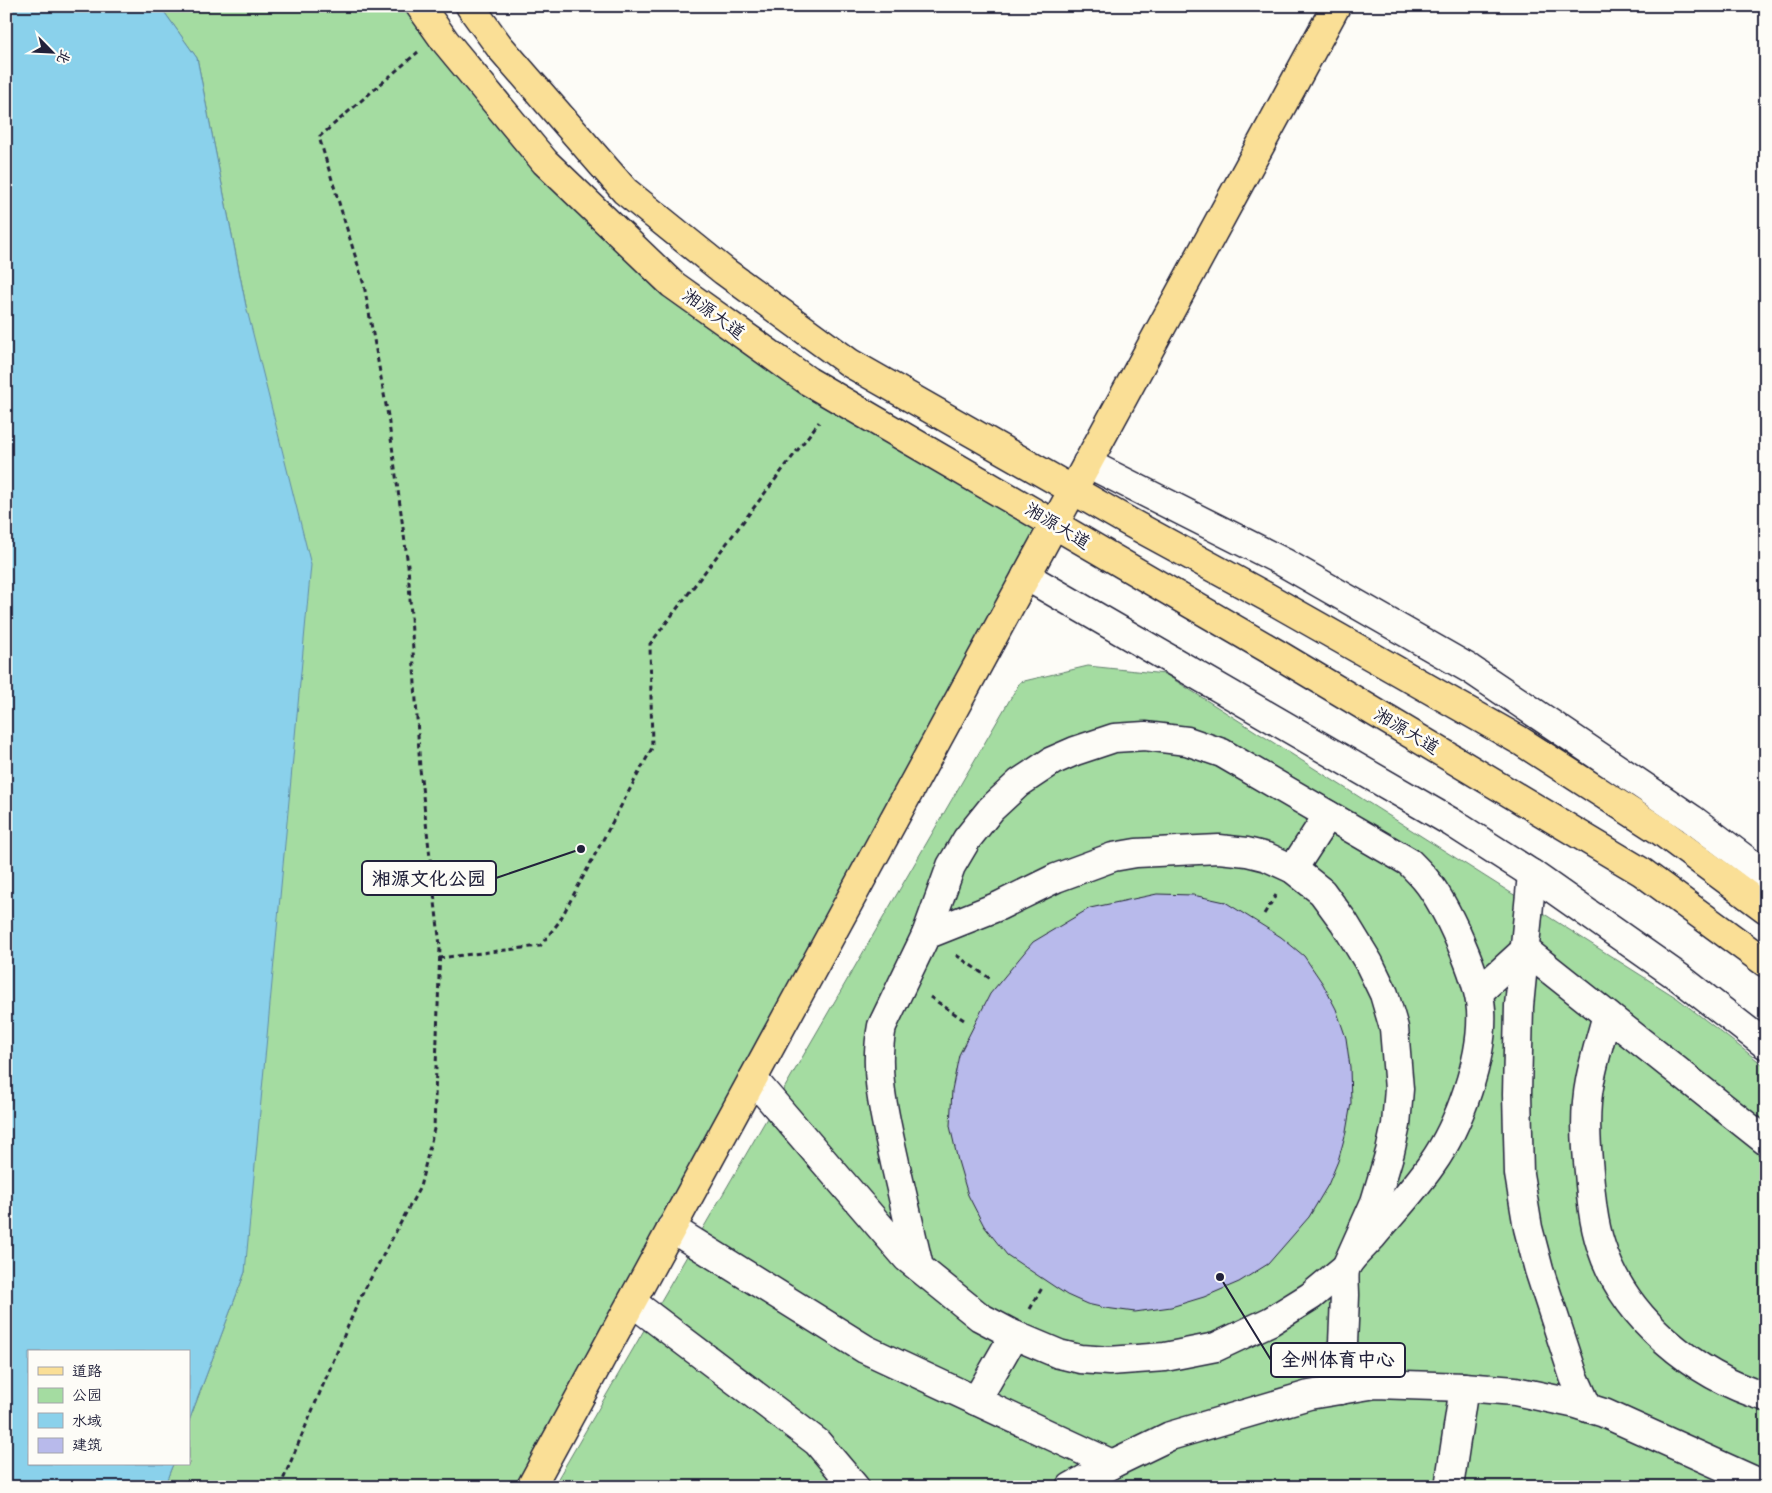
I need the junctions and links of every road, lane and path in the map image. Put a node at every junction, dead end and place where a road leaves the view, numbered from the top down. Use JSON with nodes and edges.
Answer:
{"nodes":[{"id":1,"x":420,"y":6,"type":"edge"},
{"id":2,"x":470,"y":6,"type":"edge"},
{"id":3,"x":1336,"y":6,"type":"edge"},
{"id":4,"x":440,"y":34,"type":"junction"},
{"id":5,"x":838,"y":398,"type":"junction"},
{"id":6,"x":1087,"y":462,"type":"junction"},
{"id":7,"x":1073,"y":490,"type":"junction"},
{"id":8,"x":1054,"y":524,"type":"junction"},
{"id":9,"x":1026,"y":576,"type":"junction"},
{"id":10,"x":1328,"y":815,"type":"junction"},
{"id":11,"x":1293,"y":870,"type":"junction"},
{"id":12,"x":1532,"y":874,"type":"junction"},
{"id":13,"x":1766,"y":875,"type":"edge"},
{"id":14,"x":1766,"y":909,"type":"edge"},
{"id":15,"x":926,"y":935,"type":"junction"},
{"id":16,"x":1525,"y":950,"type":"junction"},
{"id":17,"x":439,"y":958,"type":"junction"},
{"id":18,"x":1766,"y":963,"type":"edge"},
{"id":19,"x":904,"y":980,"type":"junction"},
{"id":20,"x":992,"y":980,"type":"dead end"},
{"id":21,"x":1479,"y":992,"type":"junction"},
{"id":22,"x":1607,"y":1015,"type":"junction"},
{"id":23,"x":967,"y":1022,"type":"dead end"},
{"id":24,"x":1766,"y":1045,"type":"edge"},
{"id":25,"x":753,"y":1079,"type":"junction"},
{"id":26,"x":1766,"y":1141,"type":"edge"},
{"id":27,"x":671,"y":1228,"type":"junction"},
{"id":28,"x":919,"y":1267,"type":"junction"},
{"id":29,"x":1346,"y":1267,"type":"junction"},
{"id":30,"x":632,"y":1302,"type":"junction"},
{"id":31,"x":1014,"y":1335,"type":"junction"},
{"id":32,"x":1464,"y":1387,"type":"junction"},
{"id":33,"x":1341,"y":1390,"type":"junction"},
{"id":34,"x":1766,"y":1397,"type":"edge"},
{"id":35,"x":976,"y":1401,"type":"junction"},
{"id":36,"x":1588,"y":1408,"type":"junction"},
{"id":37,"x":1112,"y":1464,"type":"junction"},
{"id":38,"x":1766,"y":1486,"type":"edge"},
{"id":39,"x":280,"y":1487,"type":"edge"},
{"id":40,"x":531,"y":1487,"type":"edge"},
{"id":41,"x":855,"y":1487,"type":"edge"},
{"id":42,"x":1071,"y":1487,"type":"edge"},
{"id":43,"x":1449,"y":1487,"type":"edge"}],
"edges":[{"from":1,"to":4,"type":"main road","name":"湘源大道"},
{"from":2,"to":7,"type":"main road"},
{"from":3,"to":6,"type":"main road"},
{"from":4,"to":5,"type":"main road","name":"湘源大道"},
{"from":4,"to":17,"type":"path"},
{"from":5,"to":8,"type":"main road","name":"湘源大道"},
{"from":5,"to":17,"type":"path"},
{"from":6,"to":7,"type":"main road"},
{"from":6,"to":13,"type":"lane"},
{"from":7,"to":8,"type":"main road"},
{"from":7,"to":14,"type":"main road"},
{"from":8,"to":9,"type":"main road"},
{"from":8,"to":18,"type":"main road","name":"湘源大道"},
{"from":9,"to":12,"type":"lane"},
{"from":9,"to":25,"type":"main road"},
{"from":10,"to":11,"type":"lane"},
{"from":10,"to":15,"type":"lane"},
{"from":10,"to":21,"type":"lane"},
{"from":11,"to":15,"type":"lane"},
{"from":11,"to":29,"type":"lane"},
{"from":12,"to":16,"type":"lane"},
{"from":12,"to":24,"type":"lane"},
{"from":15,"to":19,"type":"lane"},
{"from":15,"to":20,"type":"path"},
{"from":16,"to":21,"type":"lane"},
{"from":16,"to":22,"type":"lane"},
{"from":16,"to":36,"type":"lane"},
{"from":17,"to":39,"type":"path"},
{"from":19,"to":23,"type":"path"},
{"from":19,"to":28,"type":"lane"},
{"from":21,"to":29,"type":"lane"},
{"from":22,"to":26,"type":"lane"},
{"from":22,"to":34,"type":"lane"},
{"from":25,"to":27,"type":"main road"},
{"from":25,"to":28,"type":"lane"},
{"from":27,"to":30,"type":"main road"},
{"from":27,"to":35,"type":"lane"},
{"from":28,"to":31,"type":"lane"},
{"from":29,"to":31,"type":"lane"},
{"from":29,"to":33,"type":"lane"},
{"from":30,"to":40,"type":"main road"},
{"from":30,"to":41,"type":"lane"},
{"from":31,"to":35,"type":"lane"},
{"from":32,"to":33,"type":"lane"},
{"from":32,"to":36,"type":"lane"},
{"from":32,"to":43,"type":"lane"},
{"from":33,"to":37,"type":"lane"},
{"from":35,"to":37,"type":"lane"},
{"from":36,"to":38,"type":"lane"},
{"from":37,"to":42,"type":"lane"}]}
